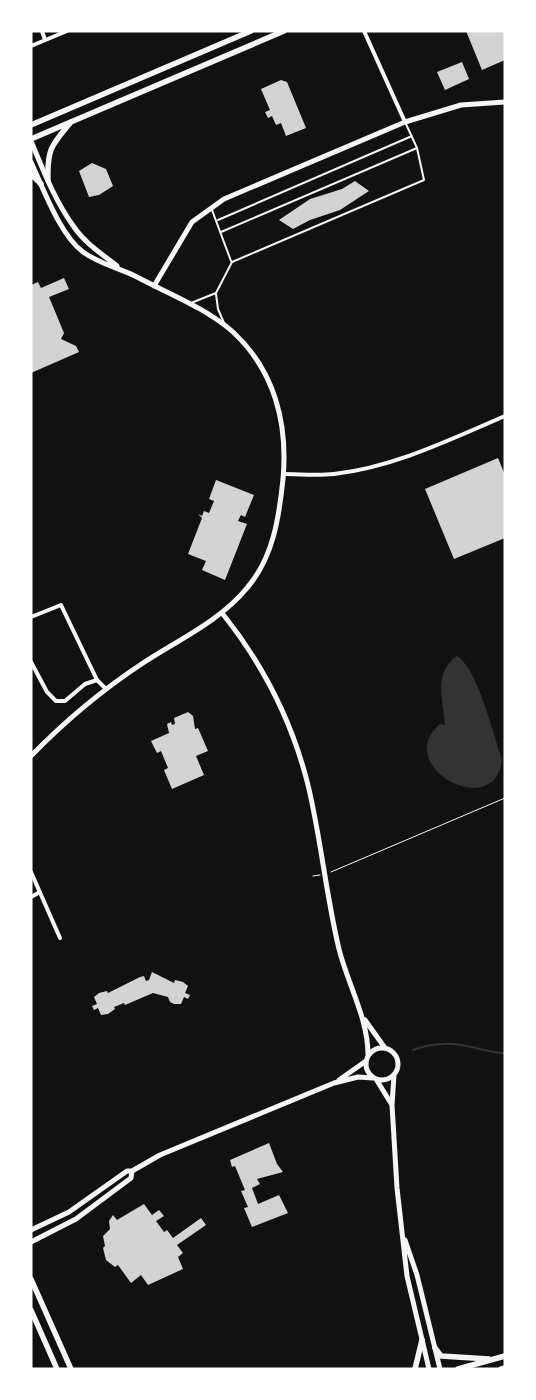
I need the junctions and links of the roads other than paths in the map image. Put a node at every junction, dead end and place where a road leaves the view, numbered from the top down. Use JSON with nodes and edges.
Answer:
{"nodes":[{"id":1,"x":42,"y":31,"type":"edge"},
{"id":2,"x":67,"y":31,"type":"edge"},
{"id":3,"x":251,"y":31,"type":"edge"},
{"id":4,"x":284,"y":31,"type":"edge"},
{"id":5,"x":364,"y":31,"type":"edge"},
{"id":6,"x":46,"y":40,"type":"junction"},
{"id":7,"x":31,"y":46,"type":"edge"},
{"id":8,"x":505,"y":102,"type":"edge"},
{"id":9,"x":72,"y":122,"type":"junction"},
{"id":10,"x":405,"y":122,"type":"junction"},
{"id":11,"x":31,"y":125,"type":"edge"},
{"id":12,"x":412,"y":136,"type":"junction"},
{"id":13,"x":31,"y":140,"type":"edge"},
{"id":14,"x":417,"y":148,"type":"junction"},
{"id":15,"x":31,"y":162,"type":"edge"},
{"id":16,"x":31,"y":174,"type":"edge"},
{"id":17,"x":48,"y":180,"type":"junction"},
{"id":18,"x":41,"y":184,"type":"junction"},
{"id":19,"x":211,"y":208,"type":"junction"},
{"id":20,"x":218,"y":220,"type":"junction"},
{"id":21,"x":222,"y":232,"type":"junction"},
{"id":22,"x":232,"y":262,"type":"junction"},
{"id":23,"x":121,"y":269,"type":"junction"},
{"id":24,"x":154,"y":286,"type":"junction"},
{"id":25,"x":216,"y":293,"type":"junction"},
{"id":26,"x":188,"y":304,"type":"junction"},
{"id":27,"x":226,"y":327,"type":"junction"},
{"id":28,"x":505,"y":416,"type":"edge"},
{"id":29,"x":284,"y":474,"type":"junction"},
{"id":30,"x":222,"y":613,"type":"junction"},
{"id":31,"x":31,"y":617,"type":"edge"},
{"id":32,"x":31,"y":662,"type":"edge"},
{"id":33,"x":96,"y":680,"type":"junction"},
{"id":34,"x":106,"y":688,"type":"junction"},
{"id":35,"x":32,"y":754,"type":"edge"},
{"id":36,"x":31,"y":872,"type":"edge"},
{"id":37,"x":40,"y":892,"type":"junction"},
{"id":38,"x":31,"y":897,"type":"edge"},
{"id":39,"x":60,"y":938,"type":"dead end"},
{"id":40,"x":363,"y":1018,"type":"junction"},
{"id":41,"x":385,"y":1048,"type":"junction"},
{"id":42,"x":367,"y":1058,"type":"junction"},
{"id":43,"x":394,"y":1075,"type":"junction"},
{"id":44,"x":374,"y":1079,"type":"junction"},
{"id":45,"x":334,"y":1083,"type":"junction"},
{"id":46,"x":392,"y":1105,"type":"junction"},
{"id":47,"x":132,"y":1172,"type":"junction"},
{"id":48,"x":31,"y":1230,"type":"edge"},
{"id":49,"x":402,"y":1230,"type":"junction"},
{"id":50,"x":31,"y":1242,"type":"edge"},
{"id":51,"x":31,"y":1279,"type":"edge"},
{"id":52,"x":31,"y":1310,"type":"edge"},
{"id":53,"x":422,"y":1340,"type":"junction"},
{"id":54,"x":436,"y":1348,"type":"junction"},
{"id":55,"x":505,"y":1356,"type":"edge"},
{"id":56,"x":489,"y":1360,"type":"junction"},
{"id":57,"x":505,"y":1368,"type":"edge"},
{"id":58,"x":57,"y":1369,"type":"edge"},
{"id":59,"x":71,"y":1369,"type":"edge"},
{"id":60,"x":415,"y":1369,"type":"edge"},
{"id":61,"x":429,"y":1369,"type":"edge"},
{"id":62,"x":440,"y":1369,"type":"edge"},
{"id":63,"x":458,"y":1369,"type":"edge"},
{"id":64,"x":501,"y":1369,"type":"edge"}],
"edges":[{"from":1,"to":6,"type":"street"},
{"from":2,"to":6,"type":"street"},
{"from":3,"to":11,"type":"main road"},
{"from":4,"to":9,"type":"main road"},
{"from":5,"to":10,"type":"street"},
{"from":6,"to":7,"type":"street"},
{"from":8,"to":10,"type":"street"},
{"from":9,"to":13,"type":"main road"},
{"from":9,"to":17,"type":"main road"},
{"from":10,"to":12,"type":"lane"},
{"from":10,"to":19,"type":"street"},
{"from":12,"to":14,"type":"lane"},
{"from":12,"to":20,"type":"lane"},
{"from":13,"to":17,"type":"street"},
{"from":14,"to":21,"type":"lane"},
{"from":14,"to":22,"type":"lane"},
{"from":15,"to":18,"type":"street"},
{"from":16,"to":18,"type":"main road"},
{"from":17,"to":23,"type":"street"},
{"from":18,"to":23,"type":"street"},
{"from":19,"to":20,"type":"lane"},
{"from":19,"to":24,"type":"street"},
{"from":20,"to":21,"type":"lane"},
{"from":21,"to":22,"type":"lane"},
{"from":22,"to":25,"type":"lane"},
{"from":23,"to":24,"type":"street"},
{"from":24,"to":26,"type":"street"},
{"from":25,"to":26,"type":"lane"},
{"from":25,"to":27,"type":"lane"},
{"from":26,"to":27,"type":"street"},
{"from":27,"to":29,"type":"street"},
{"from":28,"to":29,"type":"street"},
{"from":29,"to":30,"type":"street"},
{"from":30,"to":34,"type":"street"},
{"from":30,"to":40,"type":"street"},
{"from":31,"to":33,"type":"street"},
{"from":32,"to":33,"type":"street"},
{"from":33,"to":34,"type":"street"},
{"from":34,"to":35,"type":"street"},
{"from":36,"to":37,"type":"street"},
{"from":37,"to":38,"type":"street"},
{"from":37,"to":39,"type":"street"},
{"from":40,"to":41,"type":"street"},
{"from":40,"to":42,"type":"street"},
{"from":41,"to":42,"type":"street"},
{"from":41,"to":43,"type":"street"},
{"from":42,"to":44,"type":"street"},
{"from":42,"to":45,"type":"street"},
{"from":43,"to":44,"type":"street"},
{"from":43,"to":46,"type":"street"},
{"from":44,"to":45,"type":"street"},
{"from":44,"to":46,"type":"street"},
{"from":45,"to":47,"type":"street"},
{"from":46,"to":49,"type":"street"},
{"from":47,"to":48,"type":"street"},
{"from":47,"to":50,"type":"street"},
{"from":49,"to":53,"type":"street"},
{"from":49,"to":54,"type":"street"},
{"from":51,"to":59,"type":"main road"},
{"from":52,"to":58,"type":"main road"},
{"from":53,"to":60,"type":"main road"},
{"from":53,"to":61,"type":"street"},
{"from":54,"to":56,"type":"main road"},
{"from":54,"to":62,"type":"street"},
{"from":55,"to":56,"type":"main road"},
{"from":56,"to":63,"type":"main road"},
{"from":57,"to":64,"type":"main road"}]}
